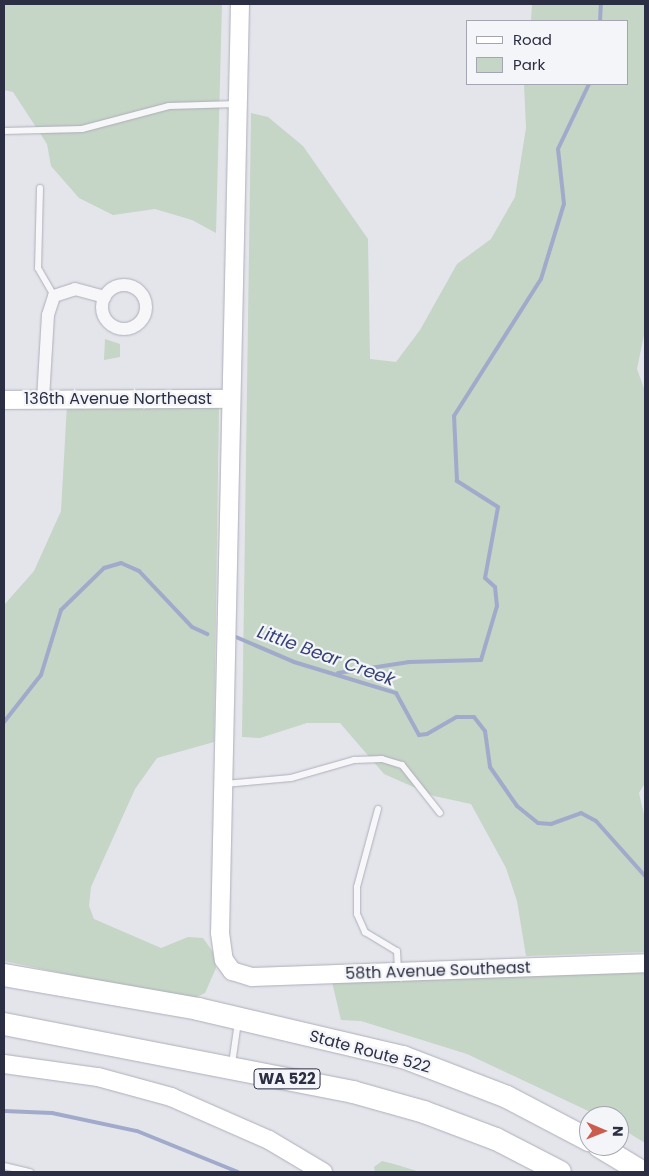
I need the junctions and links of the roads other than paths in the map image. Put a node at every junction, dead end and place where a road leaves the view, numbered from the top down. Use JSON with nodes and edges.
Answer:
{"nodes":[{"id":1,"x":240,"y":4,"type":"edge"},
{"id":2,"x":238,"y":104,"type":"junction"},
{"id":3,"x":4,"y":131,"type":"edge"},
{"id":4,"x":40,"y":188,"type":"dead end"},
{"id":5,"x":54,"y":296,"type":"junction"},
{"id":6,"x":105,"y":297,"type":"dead end"},
{"id":7,"x":43,"y":399,"type":"junction"},
{"id":8,"x":231,"y":399,"type":"junction"},
{"id":9,"x":4,"y":400,"type":"edge"},
{"id":10,"x":224,"y":784,"type":"junction"},
{"id":11,"x":378,"y":809,"type":"dead end"},
{"id":12,"x":440,"y":813,"type":"dead end"},
{"id":13,"x":645,"y":963,"type":"edge"},
{"id":14,"x":398,"y":972,"type":"junction"},
{"id":15,"x":4,"y":975,"type":"edge"},
{"id":16,"x":238,"y":1018,"type":"junction"},
{"id":17,"x":4,"y":1024,"type":"edge"},
{"id":18,"x":4,"y":1064,"type":"edge"},
{"id":19,"x":231,"y":1068,"type":"junction"},
{"id":20,"x":579,"y":1135,"type":"edge"},
{"id":21,"x":616,"y":1156,"type":"edge"},
{"id":22,"x":4,"y":1166,"type":"edge"},
{"id":23,"x":30,"y":1172,"type":"edge"},
{"id":24,"x":323,"y":1172,"type":"edge"},
{"id":25,"x":560,"y":1172,"type":"edge"},
{"id":26,"x":642,"y":1172,"type":"edge"}],
"edges":[{"from":1,"to":2,"type":"street"},
{"from":2,"to":3,"type":"lane"},
{"from":2,"to":8,"type":"street"},
{"from":4,"to":5,"type":"lane"},
{"from":5,"to":6,"type":"street"},
{"from":5,"to":7,"type":"street"},
{"from":7,"to":8,"type":"street","name":"136th Avenue Northeast"},
{"from":7,"to":9,"type":"street","name":"136th Avenue Northeast"},
{"from":8,"to":10,"type":"street"},
{"from":10,"to":12,"type":"lane"},
{"from":10,"to":14,"type":"street","name":"58th Avenue Southeast"},
{"from":11,"to":14,"type":"lane"},
{"from":13,"to":14,"type":"street","name":"58th Avenue Southeast"},
{"from":15,"to":16,"type":"highway","name":"State Route 522"},
{"from":16,"to":19,"type":"lane"},
{"from":16,"to":20,"type":"highway","name":"State Route 522"},
{"from":17,"to":19,"type":"highway","number":"WA 522"},
{"from":18,"to":24,"type":"street"},
{"from":19,"to":25,"type":"highway","number":"WA 522"},
{"from":21,"to":26,"type":"highway"},
{"from":22,"to":23,"type":"lane"}]}
